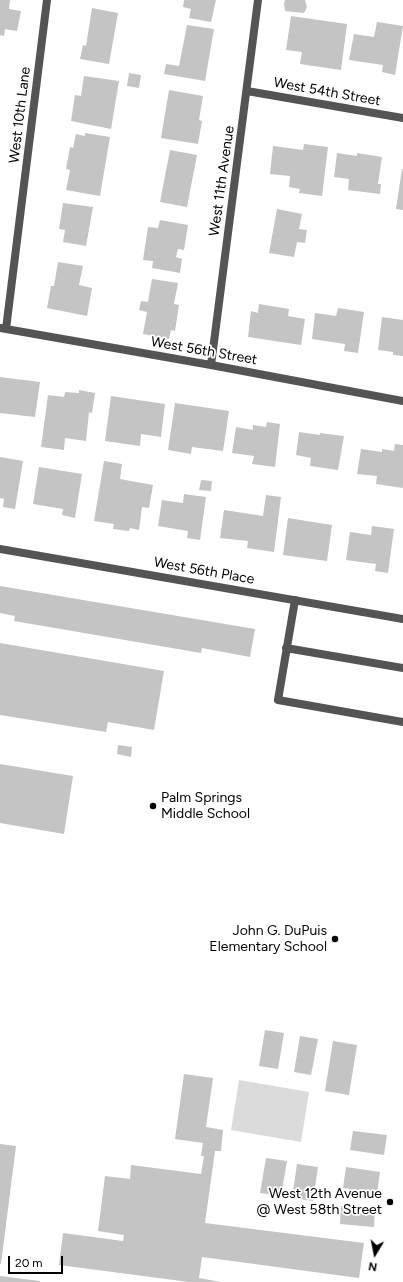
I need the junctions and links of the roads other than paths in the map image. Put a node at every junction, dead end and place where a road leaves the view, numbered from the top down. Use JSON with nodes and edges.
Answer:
{"nodes":[{"id":1,"x":47,"y":0,"type":"edge"},
{"id":2,"x":258,"y":0,"type":"edge"},
{"id":3,"x":247,"y":91,"type":"junction"},
{"id":4,"x":403,"y":118,"type":"edge"},
{"id":5,"x":3,"y":328,"type":"edge"},
{"id":6,"x":211,"y":365,"type":"junction"},
{"id":7,"x":403,"y":401,"type":"edge"},
{"id":8,"x":0,"y":549,"type":"edge"},
{"id":9,"x":295,"y":600,"type":"junction"},
{"id":10,"x":403,"y":619,"type":"edge"},
{"id":11,"x":286,"y":648,"type":"junction"},
{"id":12,"x":403,"y":668,"type":"edge"},
{"id":13,"x":403,"y":722,"type":"edge"}],
"edges":[{"from":1,"to":5,"type":"street","name":"West 10th Lane"},
{"from":2,"to":3,"type":"street","name":"West 11th Avenue"},
{"from":3,"to":4,"type":"street","name":"West 54th Street"},
{"from":3,"to":6,"type":"street","name":"West 11th Avenue"},
{"from":5,"to":6,"type":"street","name":"West 56th Street"},
{"from":6,"to":7,"type":"street","name":"West 56th Street"},
{"from":8,"to":9,"type":"street","name":"West 56th Place"},
{"from":9,"to":10,"type":"street","name":"West 56th Place"},
{"from":9,"to":11,"type":"street"},
{"from":11,"to":12,"type":"street"},
{"from":11,"to":13,"type":"street"}]}
